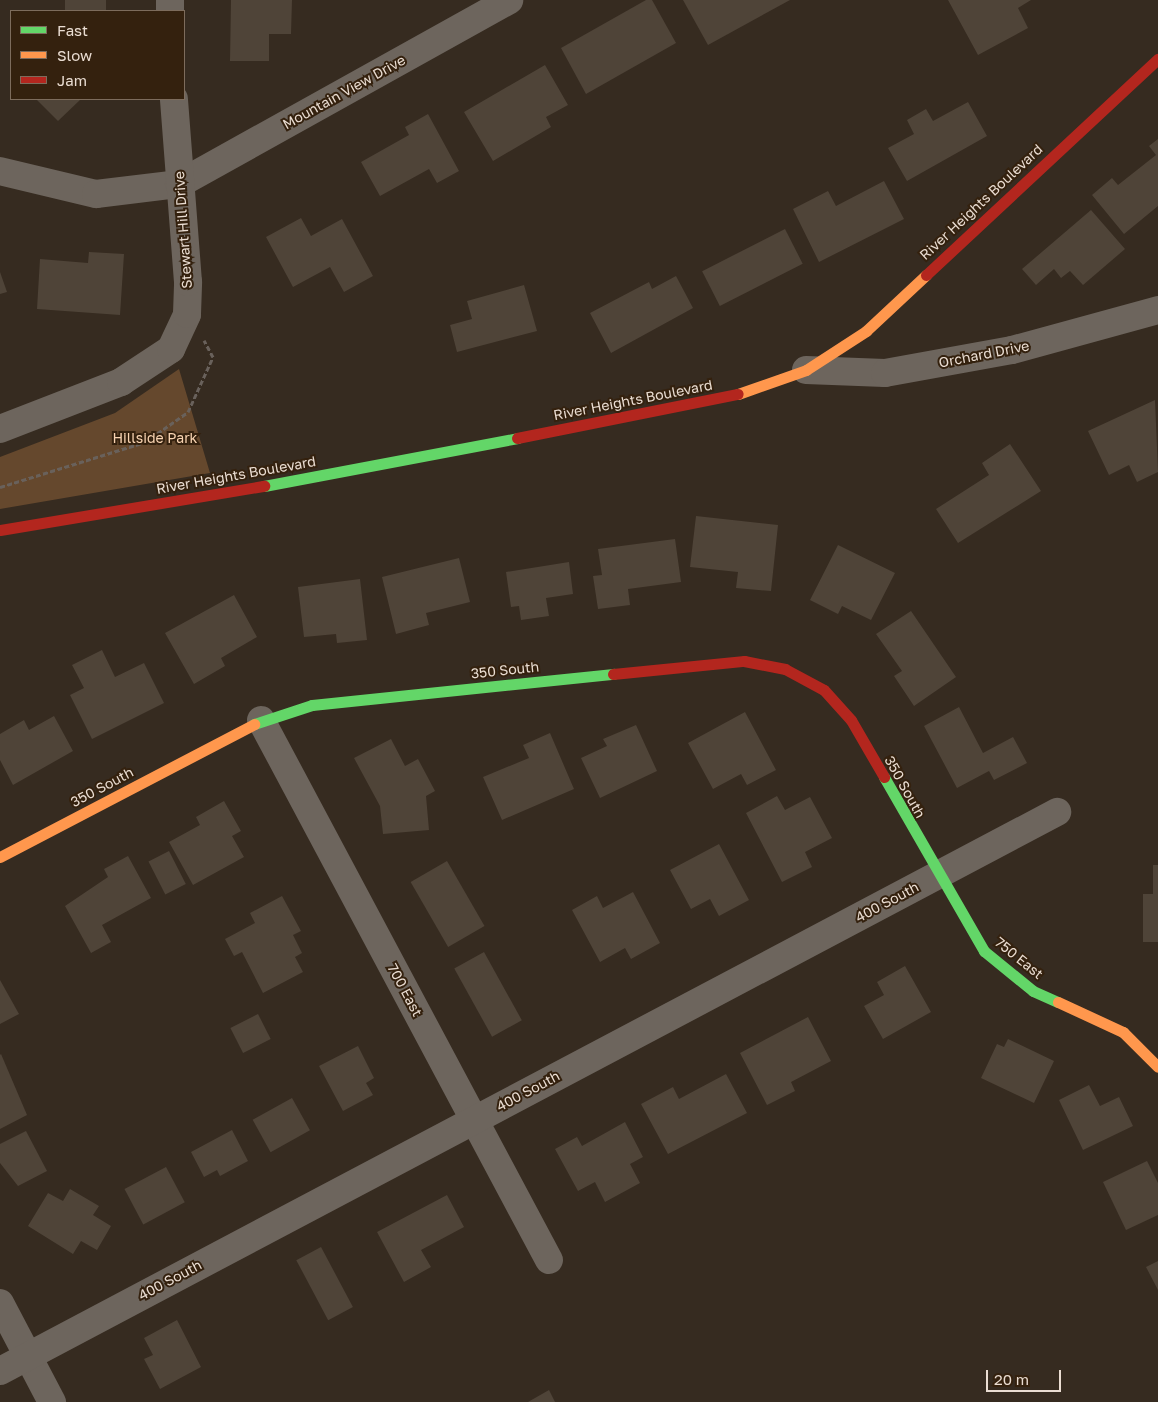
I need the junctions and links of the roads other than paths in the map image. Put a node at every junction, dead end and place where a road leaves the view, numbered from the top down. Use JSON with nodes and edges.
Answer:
{"nodes":[{"id":1,"x":509,"y":0,"type":"edge"},
{"id":2,"x":1158,"y":59,"type":"edge"},
{"id":3,"x":174,"y":100,"type":"edge"},
{"id":4,"x":0,"y":171,"type":"edge"},
{"id":5,"x":179,"y":184,"type":"junction"},
{"id":6,"x":1158,"y":310,"type":"edge"},
{"id":7,"x":806,"y":370,"type":"junction"},
{"id":8,"x":0,"y":428,"type":"edge"},
{"id":9,"x":0,"y":530,"type":"edge"},
{"id":10,"x":261,"y":720,"type":"junction"},
{"id":11,"x":1057,"y":812,"type":"dead end"},
{"id":12,"x":0,"y":857,"type":"edge"},
{"id":13,"x":937,"y":876,"type":"junction"},
{"id":14,"x":1158,"y":1067,"type":"edge"},
{"id":15,"x":474,"y":1120,"type":"junction"},
{"id":16,"x":549,"y":1260,"type":"dead end"},
{"id":17,"x":0,"y":1303,"type":"edge"},
{"id":18,"x":28,"y":1355,"type":"junction"},
{"id":19,"x":0,"y":1371,"type":"edge"},
{"id":20,"x":52,"y":1402,"type":"edge"}],
"edges":[{"from":1,"to":5,"type":"street","name":"Mountain View Drive"},
{"from":2,"to":7,"type":"street","name":"River Heights Boulevard"},
{"from":3,"to":5,"type":"street","name":"Stewart Hill Drive"},
{"from":4,"to":5,"type":"street"},
{"from":5,"to":8,"type":"street","name":"Stewart Hill Drive"},
{"from":6,"to":7,"type":"street","name":"Orchard Drive"},
{"from":7,"to":9,"type":"street","name":"River Heights Boulevard"},
{"from":10,"to":12,"type":"street","name":"350 South"},
{"from":10,"to":13,"type":"street","name":"350 South"},
{"from":10,"to":15,"type":"street","name":"700 East"},
{"from":11,"to":13,"type":"street","name":"400 South"},
{"from":13,"to":14,"type":"street","name":"750 East"},
{"from":13,"to":15,"type":"street","name":"400 South"},
{"from":15,"to":16,"type":"street","name":"700 East"},
{"from":15,"to":18,"type":"street","name":"400 South"},
{"from":17,"to":18,"type":"street"},
{"from":18,"to":19,"type":"street","name":"400 South"},
{"from":18,"to":20,"type":"street"}]}
